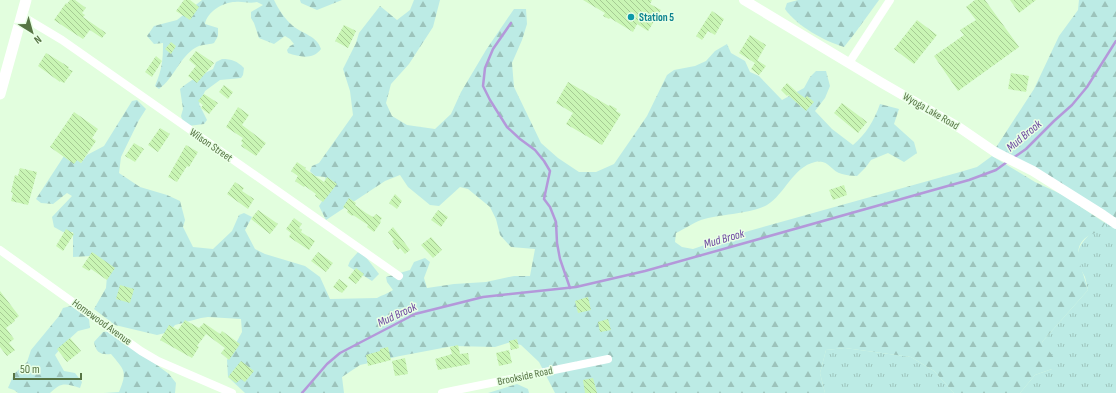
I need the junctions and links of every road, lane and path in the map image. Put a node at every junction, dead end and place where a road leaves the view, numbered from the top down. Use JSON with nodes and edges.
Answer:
{"nodes":[{"id":1,"x":26,"y":0,"type":"edge"},
{"id":2,"x":744,"y":0,"type":"edge"},
{"id":3,"x":890,"y":0,"type":"edge"},
{"id":4,"x":22,"y":16,"type":"junction"},
{"id":5,"x":4,"y":62,"type":"edge"},
{"id":6,"x":849,"y":62,"type":"junction"},
{"id":7,"x":0,"y":94,"type":"edge"},
{"id":8,"x":1116,"y":224,"type":"edge"},
{"id":9,"x":0,"y":250,"type":"edge"},
{"id":10,"x":399,"y":276,"type":"dead end"},
{"id":11,"x":608,"y":359,"type":"dead end"},
{"id":12,"x":232,"y":393,"type":"edge"},
{"id":13,"x":442,"y":393,"type":"edge"}],
"edges":[{"from":1,"to":4,"type":"main road"},
{"from":2,"to":6,"type":"street","name":"Wyoga Lake Road"},
{"from":3,"to":6,"type":"street"},
{"from":4,"to":5,"type":"main road"},
{"from":4,"to":10,"type":"street","name":"Wilson Street"},
{"from":5,"to":7,"type":"main road"},
{"from":6,"to":8,"type":"street","name":"Wyoga Lake Road"},
{"from":9,"to":12,"type":"street","name":"Homewood Avenue"},
{"from":11,"to":13,"type":"street","name":"Brookside Road"}]}
